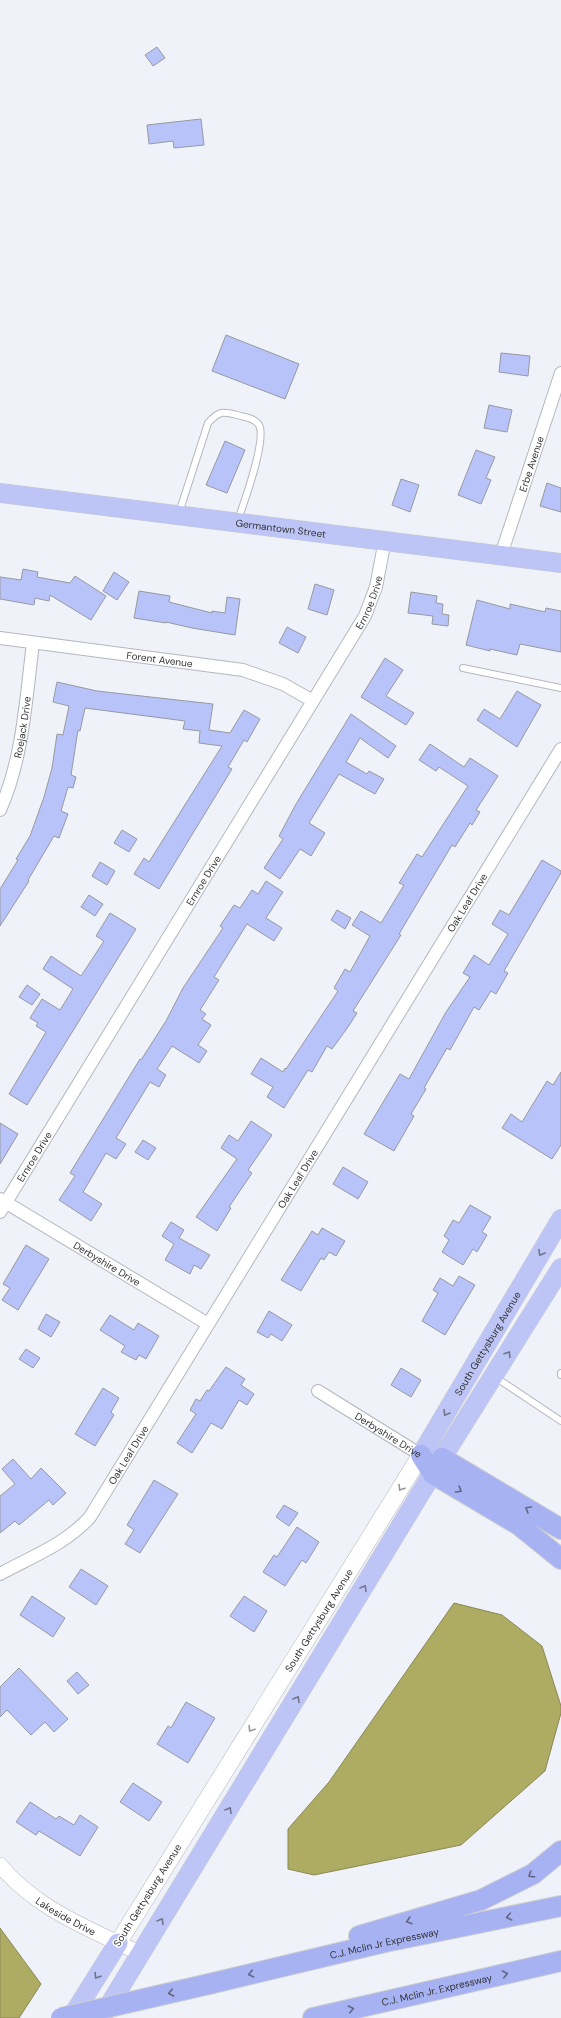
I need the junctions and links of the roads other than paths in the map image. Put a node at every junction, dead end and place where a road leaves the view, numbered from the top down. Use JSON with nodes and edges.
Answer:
{"nodes":[{"id":1,"x":561,"y":373,"type":"edge"},
{"id":2,"x":0,"y":493,"type":"edge"},
{"id":3,"x":178,"y":514,"type":"junction"},
{"id":4,"x":238,"y":522,"type":"junction"},
{"id":5,"x":385,"y":540,"type":"junction"},
{"id":6,"x":501,"y":555,"type":"junction"},
{"id":7,"x":561,"y":562,"type":"edge"},
{"id":8,"x":0,"y":638,"type":"edge"},
{"id":9,"x":33,"y":643,"type":"junction"},
{"id":10,"x":463,"y":668,"type":"dead end"},
{"id":11,"x":561,"y":688,"type":"edge"},
{"id":12,"x":313,"y":701,"type":"junction"},
{"id":13,"x":561,"y":749,"type":"edge"},
{"id":14,"x":0,"y":810,"type":"edge"},
{"id":15,"x":2,"y":1205,"type":"edge"},
{"id":16,"x":561,"y":1219,"type":"edge"},
{"id":17,"x":561,"y":1268,"type":"edge"},
{"id":18,"x":208,"y":1324,"type":"junction"},
{"id":19,"x":494,"y":1376,"type":"junction"},
{"id":20,"x":318,"y":1391,"type":"dead end"},
{"id":21,"x":561,"y":1421,"type":"edge"},
{"id":22,"x":421,"y":1455,"type":"junction"},
{"id":23,"x":438,"y":1466,"type":"junction"},
{"id":24,"x":561,"y":1529,"type":"edge"},
{"id":25,"x":561,"y":1559,"type":"edge"},
{"id":26,"x":0,"y":1574,"type":"edge"},
{"id":27,"x":561,"y":1851,"type":"edge"},
{"id":28,"x":0,"y":1865,"type":"edge"},
{"id":29,"x":561,"y":1906,"type":"edge"},
{"id":30,"x":118,"y":1943,"type":"junction"},
{"id":31,"x":141,"y":1954,"type":"junction"},
{"id":32,"x":561,"y":1961,"type":"edge"},
{"id":33,"x":288,"y":1965,"type":"junction"},
{"id":34,"x":61,"y":2018,"type":"edge"},
{"id":35,"x":71,"y":2018,"type":"edge"},
{"id":36,"x":102,"y":2018,"type":"edge"},
{"id":37,"x":313,"y":2018,"type":"edge"}],
"edges":[{"from":1,"to":6,"type":"street","name":"Erbe Avenue"},
{"from":2,"to":3,"type":"main road","name":"Germantown Street"},
{"from":3,"to":4,"type":"main road","name":"Germantown Street"},
{"from":3,"to":4,"type":"lane"},
{"from":4,"to":5,"type":"main road","name":"Germantown Street"},
{"from":5,"to":6,"type":"main road","name":"Germantown Street"},
{"from":5,"to":12,"type":"street","name":"Ernroe Drive"},
{"from":6,"to":7,"type":"main road","name":"Germantown Street"},
{"from":8,"to":9,"type":"street","name":"Forent Avenue"},
{"from":9,"to":12,"type":"street","name":"Forent Avenue"},
{"from":9,"to":14,"type":"street","name":"Roejack Drive"},
{"from":10,"to":11,"type":"lane"},
{"from":12,"to":15,"type":"street","name":"Ernroe Drive"},
{"from":13,"to":18,"type":"street","name":"Oak Leaf Drive"},
{"from":15,"to":18,"type":"street","name":"Derbyshire Drive"},
{"from":16,"to":22,"type":"main road","name":"South Gettysburg Avenue","one_way":true},
{"from":19,"to":17,"type":"main road","one_way":true},
{"from":18,"to":26,"type":"street","name":"Oak Leaf Drive"},
{"from":19,"to":21,"type":"lane"},
{"from":19,"to":23,"type":"main road"},
{"from":20,"to":22,"type":"street","name":"Derbyshire Drive"},
{"from":22,"to":23,"type":"highway"},
{"from":22,"to":30,"type":"main road","name":"South Gettysburg Avenue","one_way":true},
{"from":24,"to":23,"type":"highway","one_way":true},
{"from":23,"to":25,"type":"highway","one_way":true},
{"from":31,"to":23,"type":"main road","one_way":true},
{"from":27,"to":33,"type":"highway","one_way":true},
{"from":28,"to":30,"type":"street","name":"Lakeside Drive"},
{"from":29,"to":33,"type":"highway","name":"C.J. Mclin Jr Expressway","one_way":true},
{"from":30,"to":31,"type":"street","name":"Lakeside Drive"},
{"from":30,"to":35,"type":"main road","name":"South Gettysburg Avenue","one_way":true},
{"from":31,"to":36,"type":"main road"},
{"from":37,"to":32,"type":"highway","name":"C.J. Mclin Jr. Expressway","one_way":true},
{"from":33,"to":34,"type":"highway","name":"C.J. Mclin Jr Expressway","one_way":true,"bridge":true}]}
